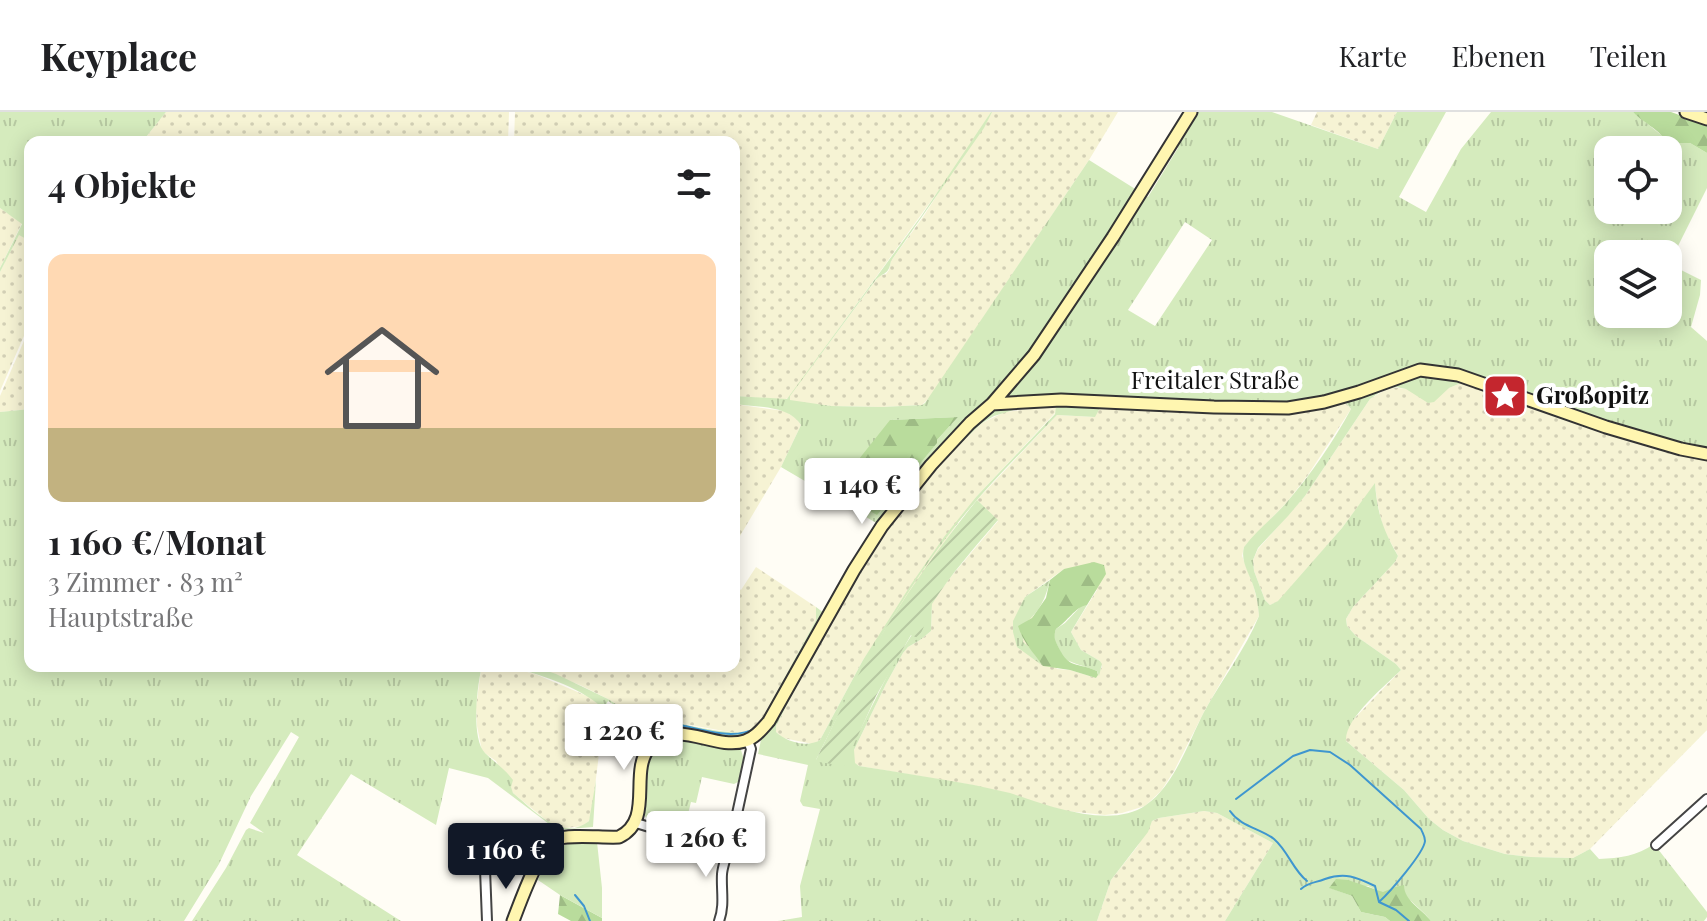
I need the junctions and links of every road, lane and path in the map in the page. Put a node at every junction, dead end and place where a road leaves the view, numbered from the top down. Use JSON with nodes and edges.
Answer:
{"nodes":[{"id":1,"x":1191,"y":112,"type":"edge"},
{"id":2,"x":1686,"y":112,"type":"edge"},
{"id":3,"x":1707,"y":119,"type":"edge"},
{"id":4,"x":992,"y":404,"type":"junction"},
{"id":5,"x":1707,"y":454,"type":"edge"},
{"id":6,"x":673,"y":733,"type":"junction"},
{"id":7,"x":748,"y":741,"type":"junction"},
{"id":8,"x":651,"y":745,"type":"junction"},
{"id":9,"x":1707,"y":799,"type":"edge"},
{"id":10,"x":636,"y":823,"type":"junction"},
{"id":11,"x":487,"y":835,"type":"dead end"},
{"id":12,"x":726,"y":840,"type":"junction"},
{"id":13,"x":1656,"y":845,"type":"dead end"},
{"id":14,"x":487,"y":921,"type":"edge"},
{"id":15,"x":513,"y":921,"type":"edge"},
{"id":16,"x":719,"y":921,"type":"edge"}],
"edges":[{"from":1,"to":4,"type":"street"},
{"from":2,"to":3,"type":"street"},
{"from":4,"to":5,"type":"street","name":"Freitaler Straße"},
{"from":4,"to":7,"type":"street"},
{"from":6,"to":7,"type":"street"},
{"from":6,"to":8,"type":"street"},
{"from":6,"to":8,"type":"street"},
{"from":7,"to":12,"type":"street"},
{"from":8,"to":10,"type":"street"},
{"from":9,"to":13,"type":"street"},
{"from":10,"to":12,"type":"street"},
{"from":10,"to":15,"type":"street"},
{"from":11,"to":14,"type":"street"},
{"from":12,"to":16,"type":"street"}]}
